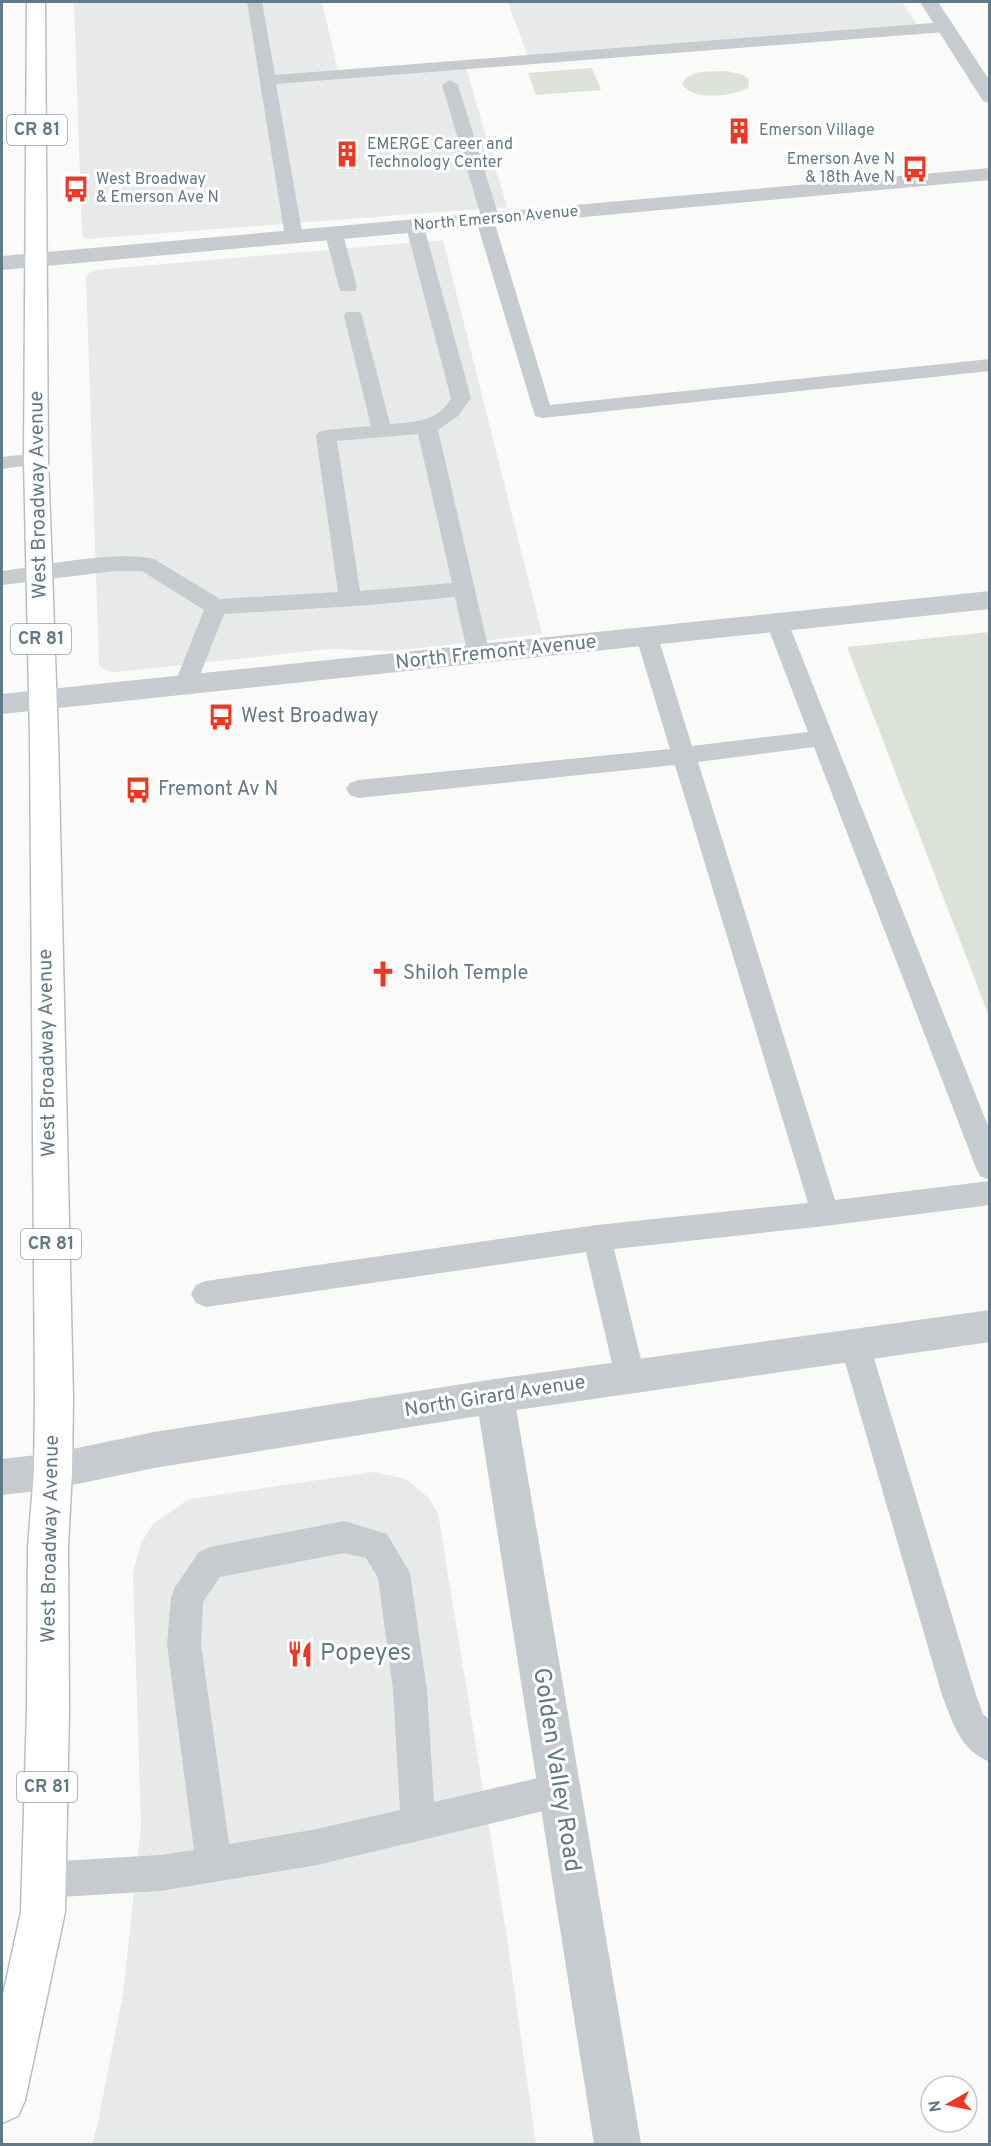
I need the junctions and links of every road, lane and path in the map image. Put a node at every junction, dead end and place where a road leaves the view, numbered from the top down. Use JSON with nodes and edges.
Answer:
{"nodes":[{"id":1,"x":36,"y":2,"type":"edge"},
{"id":2,"x":254,"y":2,"type":"edge"},
{"id":3,"x":929,"y":2,"type":"edge"},
{"id":4,"x":945,"y":27,"type":"junction"},
{"id":5,"x":268,"y":80,"type":"junction"},
{"id":6,"x":450,"y":85,"type":"dead end"},
{"id":7,"x":990,"y":97,"type":"edge"},
{"id":8,"x":990,"y":174,"type":"edge"},
{"id":9,"x":488,"y":220,"type":"junction"},
{"id":10,"x":415,"y":227,"type":"junction"},
{"id":11,"x":334,"y":234,"type":"junction"},
{"id":12,"x":294,"y":237,"type":"junction"},
{"id":13,"x":38,"y":259,"type":"junction"},
{"id":14,"x":2,"y":262,"type":"edge"},
{"id":15,"x":348,"y":287,"type":"dead end"},
{"id":16,"x":353,"y":316,"type":"dead end"},
{"id":17,"x":990,"y":365,"type":"edge"},
{"id":18,"x":427,"y":427,"type":"junction"},
{"id":19,"x":382,"y":431,"type":"junction"},
{"id":20,"x":36,"y":459,"type":"junction"},
{"id":21,"x":2,"y":463,"type":"edge"},
{"id":22,"x":40,"y":573,"type":"junction"},
{"id":23,"x":2,"y":578,"type":"edge"},
{"id":24,"x":463,"y":589,"type":"junction"},
{"id":25,"x":350,"y":598,"type":"junction"},
{"id":26,"x":990,"y":600,"type":"edge"},
{"id":27,"x":216,"y":607,"type":"junction"},
{"id":28,"x":777,"y":622,"type":"junction"},
{"id":29,"x":647,"y":637,"type":"junction"},
{"id":30,"x":479,"y":655,"type":"junction"},
{"id":31,"x":185,"y":685,"type":"junction"},
{"id":32,"x":42,"y":699,"type":"junction"},
{"id":33,"x":2,"y":704,"type":"edge"},
{"id":34,"x":823,"y":738,"type":"junction"},
{"id":35,"x":682,"y":756,"type":"junction"},
{"id":36,"x":357,"y":789,"type":"dead end"},
{"id":37,"x":990,"y":1168,"type":"edge"},
{"id":38,"x":990,"y":1193,"type":"edge"},
{"id":39,"x":825,"y":1214,"type":"junction"},
{"id":40,"x":597,"y":1238,"type":"junction"},
{"id":41,"x":206,"y":1294,"type":"dead end"},
{"id":42,"x":990,"y":1326,"type":"edge"},
{"id":43,"x":855,"y":1345,"type":"junction"},
{"id":44,"x":630,"y":1376,"type":"junction"},
{"id":45,"x":495,"y":1396,"type":"junction"},
{"id":46,"x":53,"y":1471,"type":"junction"},
{"id":47,"x":2,"y":1477,"type":"edge"},
{"id":48,"x":990,"y":1745,"type":"edge"},
{"id":49,"x":560,"y":1790,"type":"junction"},
{"id":50,"x":418,"y":1823,"type":"junction"},
{"id":51,"x":214,"y":1864,"type":"junction"},
{"id":52,"x":45,"y":1880,"type":"junction"},
{"id":53,"x":2,"y":2100,"type":"edge"},
{"id":54,"x":618,"y":2145,"type":"edge"}],
"edges":[{"from":1,"to":13,"type":"main road","name":"West Broadway Avenue","number":"CR 81"},
{"from":2,"to":5,"type":"lane"},
{"from":3,"to":4,"type":"street"},
{"from":4,"to":5,"type":"lane"},
{"from":4,"to":7,"type":"street"},
{"from":5,"to":12,"type":"lane"},
{"from":6,"to":9,"type":"lane"},
{"from":8,"to":9,"type":"street","name":"North Emerson Avenue"},
{"from":9,"to":10,"type":"street","name":"North Emerson Avenue"},
{"from":9,"to":17,"type":"lane"},
{"from":10,"to":11,"type":"street","name":"North Emerson Avenue"},
{"from":10,"to":18,"type":"lane"},
{"from":11,"to":12,"type":"street","name":"North Emerson Avenue"},
{"from":11,"to":15,"type":"lane"},
{"from":12,"to":13,"type":"street","name":"North Emerson Avenue"},
{"from":13,"to":14,"type":"street","name":"North Emerson Avenue"},
{"from":13,"to":20,"type":"main road","name":"West Broadway Avenue","number":"CR 81"},
{"from":16,"to":19,"type":"lane"},
{"from":18,"to":19,"type":"lane"},
{"from":18,"to":24,"type":"lane"},
{"from":19,"to":25,"type":"lane"},
{"from":20,"to":21,"type":"lane"},
{"from":20,"to":22,"type":"main road","name":"West Broadway Avenue","number":"CR 81"},
{"from":22,"to":23,"type":"lane"},
{"from":22,"to":27,"type":"lane"},
{"from":22,"to":32,"type":"main road","name":"West Broadway Avenue","number":"CR 81"},
{"from":24,"to":25,"type":"lane"},
{"from":24,"to":30,"type":"lane"},
{"from":25,"to":27,"type":"lane"},
{"from":26,"to":28,"type":"street","name":"North Fremont Avenue"},
{"from":27,"to":31,"type":"lane"},
{"from":28,"to":29,"type":"street","name":"North Fremont Avenue"},
{"from":28,"to":34,"type":"lane"},
{"from":29,"to":30,"type":"street","name":"North Fremont Avenue"},
{"from":29,"to":35,"type":"lane"},
{"from":30,"to":31,"type":"street","name":"North Fremont Avenue"},
{"from":31,"to":32,"type":"street","name":"North Fremont Avenue"},
{"from":32,"to":33,"type":"street","name":"North Fremont Avenue"},
{"from":32,"to":46,"type":"main road","name":"West Broadway Avenue","number":"CR 81"},
{"from":34,"to":35,"type":"lane"},
{"from":34,"to":37,"type":"lane"},
{"from":35,"to":36,"type":"lane"},
{"from":35,"to":39,"type":"lane"},
{"from":38,"to":39,"type":"lane"},
{"from":39,"to":40,"type":"lane"},
{"from":40,"to":41,"type":"lane"},
{"from":40,"to":44,"type":"lane"},
{"from":42,"to":43,"type":"street","name":"North Girard Avenue"},
{"from":43,"to":44,"type":"street","name":"North Girard Avenue"},
{"from":43,"to":48,"type":"lane"},
{"from":44,"to":45,"type":"street","name":"North Girard Avenue"},
{"from":45,"to":46,"type":"street","name":"North Girard Avenue"},
{"from":45,"to":49,"type":"street","name":"Golden Valley Road"},
{"from":46,"to":47,"type":"street","name":"North Girard Avenue"},
{"from":46,"to":52,"type":"main road","name":"West Broadway Avenue","number":"CR 81"},
{"from":49,"to":50,"type":"lane"},
{"from":49,"to":54,"type":"street","name":"Golden Valley Road"},
{"from":50,"to":51,"type":"lane"},
{"from":50,"to":51,"type":"lane"},
{"from":51,"to":52,"type":"lane"},
{"from":52,"to":53,"type":"main road","name":"West Broadway Avenue","number":"CR 81"}]}
